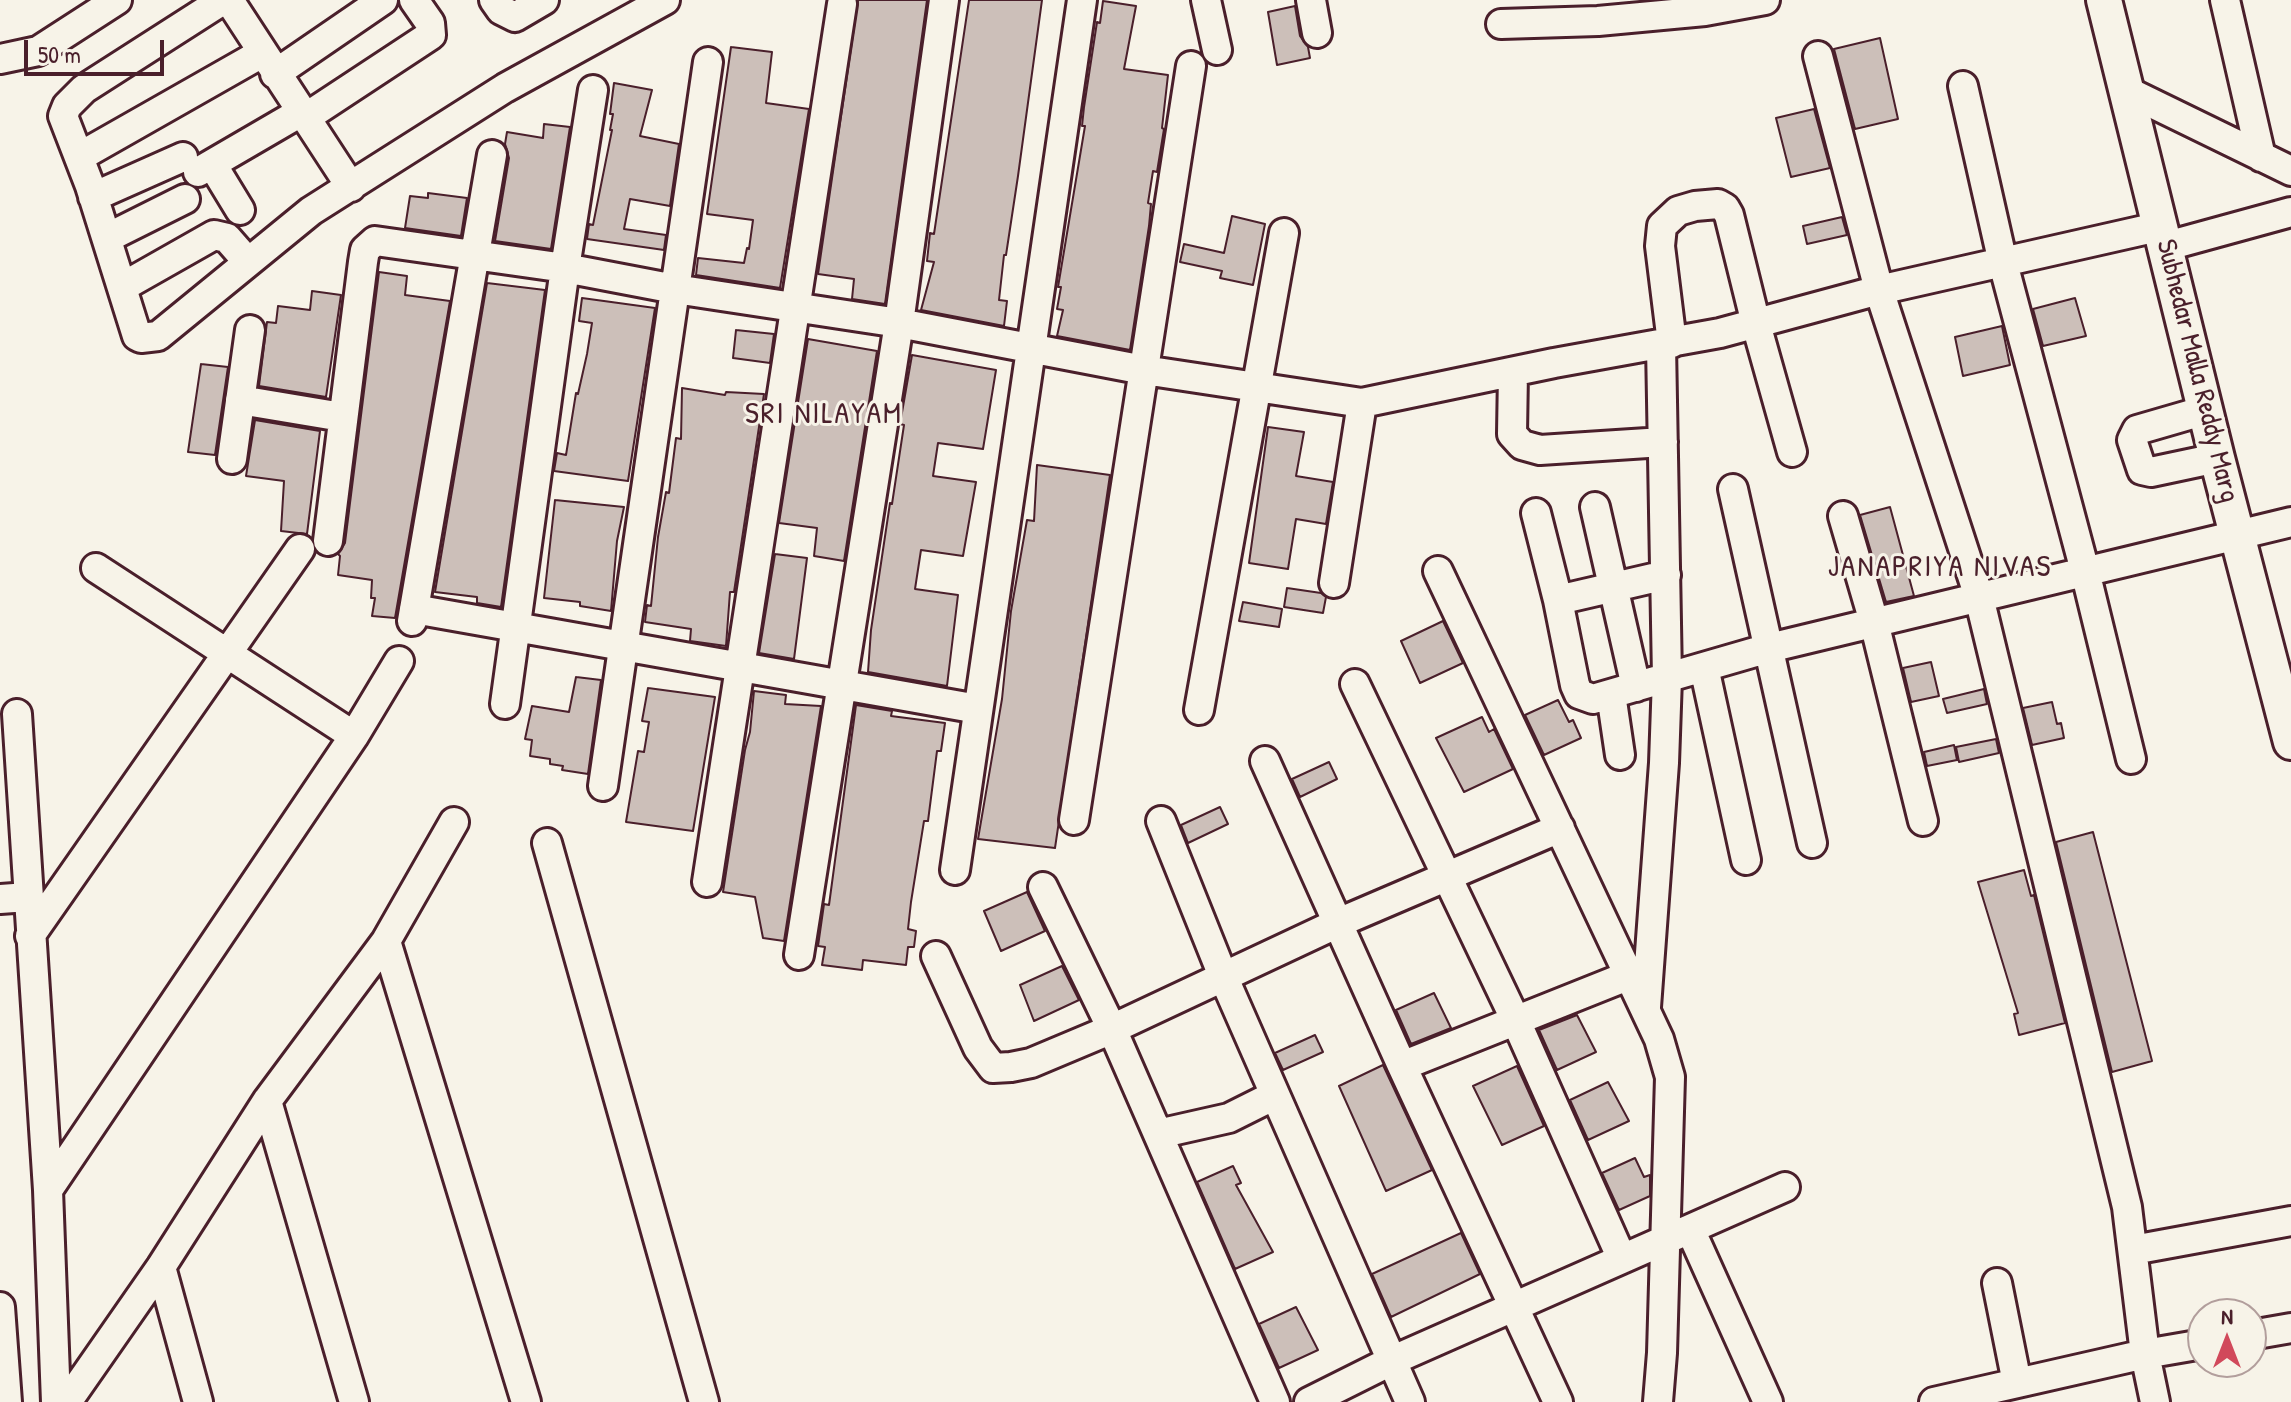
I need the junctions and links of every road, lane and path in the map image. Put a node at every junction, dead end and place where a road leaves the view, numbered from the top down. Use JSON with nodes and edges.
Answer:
{"nodes":[{"id":1,"x":117,"y":0,"type":"edge"},
{"id":2,"x":226,"y":0,"type":"edge"},
{"id":3,"x":383,"y":0,"type":"edge"},
{"id":4,"x":414,"y":0,"type":"edge"},
{"id":5,"x":494,"y":0,"type":"edge"},
{"id":6,"x":544,"y":0,"type":"edge"},
{"id":7,"x":665,"y":0,"type":"edge"},
{"id":8,"x":944,"y":0,"type":"edge"},
{"id":9,"x":1082,"y":0,"type":"edge"},
{"id":10,"x":1206,"y":0,"type":"edge"},
{"id":11,"x":1311,"y":0,"type":"edge"},
{"id":12,"x":1765,"y":0,"type":"edge"},
{"id":13,"x":2104,"y":0,"type":"edge"},
{"id":14,"x":2225,"y":0,"type":"edge"},
{"id":15,"x":842,"y":4,"type":"dead end"},
{"id":16,"x":1501,"y":24,"type":"dead end"},
{"id":17,"x":1317,"y":33,"type":"dead end"},
{"id":18,"x":1217,"y":50,"type":"dead end"},
{"id":19,"x":1818,"y":56,"type":"dead end"},
{"id":20,"x":0,"y":59,"type":"edge"},
{"id":21,"x":708,"y":62,"type":"dead end"},
{"id":22,"x":269,"y":64,"type":"junction"},
{"id":23,"x":1191,"y":66,"type":"dead end"},
{"id":24,"x":1963,"y":86,"type":"dead end"},
{"id":25,"x":593,"y":90,"type":"dead end"},
{"id":26,"x":2127,"y":91,"type":"junction"},
{"id":27,"x":303,"y":115,"type":"junction"},
{"id":28,"x":492,"y":155,"type":"dead end"},
{"id":29,"x":79,"y":157,"type":"junction"},
{"id":30,"x":2261,"y":157,"type":"junction"},
{"id":31,"x":198,"y":164,"type":"junction"},
{"id":32,"x":2291,"y":171,"type":"edge"},
{"id":33,"x":351,"y":187,"type":"junction"},
{"id":34,"x":93,"y":197,"type":"junction"},
{"id":35,"x":185,"y":199,"type":"dead end"},
{"id":36,"x":240,"y":210,"type":"dead end"},
{"id":37,"x":2290,"y":217,"type":"edge"},
{"id":38,"x":1284,"y":233,"type":"dead end"},
{"id":39,"x":2164,"y":236,"type":"junction"},
{"id":40,"x":107,"y":238,"type":"junction"},
{"id":41,"x":475,"y":253,"type":"junction"},
{"id":42,"x":248,"y":262,"type":"junction"},
{"id":43,"x":2003,"y":263,"type":"junction"},
{"id":44,"x":565,"y":268,"type":"junction"},
{"id":45,"x":124,"y":286,"type":"junction"},
{"id":46,"x":675,"y":289,"type":"junction"},
{"id":47,"x":1879,"y":290,"type":"junction"},
{"id":48,"x":796,"y":308,"type":"junction"},
{"id":49,"x":899,"y":323,"type":"junction"},
{"id":50,"x":1756,"y":324,"type":"junction"},
{"id":51,"x":250,"y":330,"type":"dead end"},
{"id":52,"x":1666,"y":344,"type":"junction"},
{"id":53,"x":1032,"y":348,"type":"junction"},
{"id":54,"x":1144,"y":370,"type":"junction"},
{"id":55,"x":1513,"y":372,"type":"junction"},
{"id":56,"x":1257,"y":388,"type":"junction"},
{"id":57,"x":240,"y":400,"type":"junction"},
{"id":58,"x":1362,"y":403,"type":"junction"},
{"id":59,"x":2206,"y":410,"type":"junction"},
{"id":60,"x":342,"y":417,"type":"junction"},
{"id":61,"x":1663,"y":442,"type":"junction"},
{"id":62,"x":1792,"y":452,"type":"dead end"},
{"id":63,"x":2217,"y":458,"type":"junction"},
{"id":64,"x":232,"y":459,"type":"dead end"},
{"id":65,"x":1733,"y":489,"type":"dead end"},
{"id":66,"x":1595,"y":507,"type":"dead end"},
{"id":67,"x":1536,"y":513,"type":"dead end"},
{"id":68,"x":1843,"y":516,"type":"dead end"},
{"id":69,"x":2291,"y":522,"type":"edge"},
{"id":70,"x":2237,"y":535,"type":"junction"},
{"id":71,"x":328,"y":541,"type":"dead end"},
{"id":72,"x":300,"y":549,"type":"dead end"},
{"id":73,"x":96,"y":568,"type":"dead end"},
{"id":74,"x":1438,"y":571,"type":"dead end"},
{"id":75,"x":2085,"y":571,"type":"junction"},
{"id":76,"x":1666,"y":575,"type":"junction"},
{"id":77,"x":1334,"y":583,"type":"dead end"},
{"id":78,"x":1614,"y":587,"type":"junction"},
{"id":79,"x":1979,"y":597,"type":"junction"},
{"id":80,"x":1558,"y":600,"type":"junction"},
{"id":81,"x":1874,"y":622,"type":"junction"},
{"id":82,"x":517,"y":627,"type":"junction"},
{"id":83,"x":623,"y":648,"type":"junction"},
{"id":84,"x":1769,"y":648,"type":"junction"},
{"id":85,"x":226,"y":655,"type":"junction"},
{"id":86,"x":399,"y":661,"type":"dead end"},
{"id":87,"x":740,"y":667,"type":"junction"},
{"id":88,"x":1704,"y":667,"type":"junction"},
{"id":89,"x":2282,"y":672,"type":"edge"},
{"id":90,"x":1667,"y":678,"type":"junction"},
{"id":91,"x":842,"y":683,"type":"junction"},
{"id":92,"x":1355,"y":684,"type":"dead end"},
{"id":93,"x":1623,"y":690,"type":"junction"},
{"id":94,"x":505,"y":704,"type":"dead end"},
{"id":95,"x":978,"y":709,"type":"junction"},
{"id":96,"x":1199,"y":710,"type":"dead end"},
{"id":97,"x":17,"y":714,"type":"dead end"},
{"id":98,"x":354,"y":736,"type":"junction"},
{"id":99,"x":2291,"y":742,"type":"edge"},
{"id":100,"x":1620,"y":755,"type":"dead end"},
{"id":101,"x":2131,"y":759,"type":"dead end"},
{"id":102,"x":1265,"y":761,"type":"dead end"},
{"id":103,"x":603,"y":786,"type":"dead end"},
{"id":104,"x":1074,"y":820,"type":"dead end"},
{"id":105,"x":1161,"y":821,"type":"dead end"},
{"id":106,"x":1923,"y":821,"type":"dead end"},
{"id":107,"x":454,"y":822,"type":"dead end"},
{"id":108,"x":1560,"y":828,"type":"junction"},
{"id":109,"x":547,"y":843,"type":"dead end"},
{"id":110,"x":1812,"y":843,"type":"dead end"},
{"id":111,"x":1746,"y":860,"type":"dead end"},
{"id":112,"x":955,"y":870,"type":"dead end"},
{"id":113,"x":1448,"y":878,"type":"junction"},
{"id":114,"x":707,"y":882,"type":"dead end"},
{"id":115,"x":1043,"y":887,"type":"dead end"},
{"id":116,"x":28,"y":897,"type":"junction"},
{"id":117,"x":0,"y":899,"type":"edge"},
{"id":118,"x":1338,"y":923,"type":"junction"},
{"id":119,"x":30,"y":936,"type":"junction"},
{"id":120,"x":386,"y":941,"type":"junction"},
{"id":121,"x":799,"y":955,"type":"dead end"},
{"id":122,"x":936,"y":956,"type":"dead end"},
{"id":123,"x":1630,"y":975,"type":"junction"},
{"id":124,"x":1223,"y":976,"type":"junction"},
{"id":125,"x":1646,"y":1010,"type":"junction"},
{"id":126,"x":1516,"y":1021,"type":"junction"},
{"id":127,"x":1112,"y":1029,"type":"junction"},
{"id":128,"x":1402,"y":1066,"type":"junction"},
{"id":129,"x":1275,"y":1095,"type":"junction"},
{"id":130,"x":267,"y":1101,"type":"junction"},
{"id":131,"x":1158,"y":1134,"type":"junction"},
{"id":132,"x":1785,"y":1187,"type":"dead end"},
{"id":133,"x":48,"y":1190,"type":"junction"},
{"id":134,"x":2291,"y":1221,"type":"edge"},
{"id":135,"x":1677,"y":1234,"type":"junction"},
{"id":136,"x":2133,"y":1250,"type":"junction"},
{"id":137,"x":1622,"y":1259,"type":"junction"},
{"id":138,"x":161,"y":1267,"type":"junction"},
{"id":139,"x":1997,"y":1283,"type":"dead end"},
{"id":140,"x":1513,"y":1306,"type":"junction"},
{"id":141,"x":0,"y":1307,"type":"edge"},
{"id":142,"x":2291,"y":1328,"type":"edge"},
{"id":143,"x":2267,"y":1332,"type":"edge"},
{"id":144,"x":2187,"y":1347,"type":"edge"},
{"id":145,"x":2145,"y":1354,"type":"junction"},
{"id":146,"x":1391,"y":1361,"type":"junction"},
{"id":147,"x":2017,"y":1383,"type":"junction"},
{"id":148,"x":7,"y":1402,"type":"edge"},
{"id":149,"x":56,"y":1402,"type":"edge"},
{"id":150,"x":67,"y":1402,"type":"edge"},
{"id":151,"x":198,"y":1402,"type":"edge"},
{"id":152,"x":354,"y":1402,"type":"edge"},
{"id":153,"x":526,"y":1402,"type":"edge"},
{"id":154,"x":704,"y":1402,"type":"edge"},
{"id":155,"x":1275,"y":1402,"type":"edge"},
{"id":156,"x":1309,"y":1402,"type":"edge"},
{"id":157,"x":1410,"y":1402,"type":"edge"},
{"id":158,"x":1558,"y":1402,"type":"edge"},
{"id":159,"x":1658,"y":1402,"type":"edge"},
{"id":160,"x":1768,"y":1402,"type":"edge"},
{"id":161,"x":1934,"y":1402,"type":"edge"},
{"id":162,"x":2155,"y":1402,"type":"edge"}],
"edges":[{"from":1,"to":20,"type":"street"},
{"from":2,"to":22,"type":"street"},
{"from":2,"to":29,"type":"street"},
{"from":3,"to":22,"type":"street"},
{"from":4,"to":27,"type":"street"},
{"from":5,"to":6,"type":"street"},
{"from":7,"to":33,"type":"street"},
{"from":8,"to":49,"type":"street"},
{"from":9,"to":53,"type":"street"},
{"from":10,"to":18,"type":"street"},
{"from":11,"to":17,"type":"street"},
{"from":12,"to":16,"type":"street"},
{"from":13,"to":26,"type":"main road","name":"Subhedar Malla Reddy Marg"},
{"from":14,"to":30,"type":"street"},
{"from":15,"to":48,"type":"street"},
{"from":19,"to":47,"type":"street"},
{"from":21,"to":46,"type":"street"},
{"from":22,"to":27,"type":"street"},
{"from":22,"to":29,"type":"street"},
{"from":23,"to":54,"type":"street"},
{"from":24,"to":43,"type":"street"},
{"from":25,"to":44,"type":"street"},
{"from":26,"to":30,"type":"street"},
{"from":26,"to":39,"type":"main road","name":"Subhedar Malla Reddy Marg"},
{"from":27,"to":31,"type":"street"},
{"from":27,"to":33,"type":"street"},
{"from":28,"to":41,"type":"street"},
{"from":29,"to":34,"type":"street"},
{"from":30,"to":32,"type":"street"},
{"from":31,"to":34,"type":"street"},
{"from":31,"to":36,"type":"street"},
{"from":33,"to":42,"type":"street"},
{"from":34,"to":40,"type":"street"},
{"from":35,"to":40,"type":"street"},
{"from":37,"to":39,"type":"street"},
{"from":38,"to":56,"type":"street"},
{"from":39,"to":43,"type":"street"},
{"from":39,"to":59,"type":"main road","name":"Subhedar Malla Reddy Marg"},
{"from":40,"to":45,"type":"street"},
{"from":41,"to":44,"type":"street"},
{"from":41,"to":60,"type":"street"},
{"from":41,"to":82,"type":"street"},
{"from":42,"to":45,"type":"street"},
{"from":42,"to":45,"type":"street"},
{"from":43,"to":47,"type":"street"},
{"from":43,"to":75,"type":"street"},
{"from":44,"to":46,"type":"street"},
{"from":44,"to":82,"type":"street"},
{"from":46,"to":48,"type":"street"},
{"from":46,"to":83,"type":"street"},
{"from":47,"to":50,"type":"street"},
{"from":47,"to":79,"type":"street"},
{"from":48,"to":49,"type":"street"},
{"from":48,"to":87,"type":"street"},
{"from":49,"to":53,"type":"street"},
{"from":49,"to":91,"type":"street"},
{"from":50,"to":52,"type":"street"},
{"from":50,"to":52,"type":"street"},
{"from":50,"to":62,"type":"street"},
{"from":51,"to":57,"type":"street"},
{"from":52,"to":55,"type":"street"},
{"from":52,"to":61,"type":"street"},
{"from":53,"to":54,"type":"street"},
{"from":53,"to":95,"type":"street"},
{"from":54,"to":56,"type":"street"},
{"from":54,"to":104,"type":"street"},
{"from":55,"to":58,"type":"street"},
{"from":55,"to":61,"type":"street"},
{"from":56,"to":58,"type":"street"},
{"from":56,"to":96,"type":"street"},
{"from":57,"to":60,"type":"street"},
{"from":57,"to":64,"type":"street"},
{"from":58,"to":77,"type":"street"},
{"from":59,"to":63,"type":"main road","name":"Subhedar Malla Reddy Marg"},
{"from":59,"to":63,"type":"street"},
{"from":60,"to":71,"type":"street"},
{"from":61,"to":76,"type":"street"},
{"from":63,"to":70,"type":"main road","name":"Subhedar Malla Reddy Marg"},
{"from":65,"to":84,"type":"street"},
{"from":66,"to":78,"type":"street"},
{"from":67,"to":80,"type":"street"},
{"from":68,"to":81,"type":"street"},
{"from":69,"to":70,"type":"street"},
{"from":70,"to":75,"type":"street"},
{"from":70,"to":89,"type":"main road","name":"Subhedar Malla Reddy Marg"},
{"from":72,"to":85,"type":"street"},
{"from":73,"to":85,"type":"street"},
{"from":74,"to":108,"type":"street"},
{"from":75,"to":79,"type":"street"},
{"from":75,"to":101,"type":"street"},
{"from":76,"to":78,"type":"street"},
{"from":76,"to":90,"type":"street"},
{"from":78,"to":80,"type":"street"},
{"from":78,"to":93,"type":"street"},
{"from":79,"to":81,"type":"street"},
{"from":79,"to":136,"type":"street"},
{"from":80,"to":93,"type":"street"},
{"from":81,"to":84,"type":"street"},
{"from":81,"to":106,"type":"street"},
{"from":82,"to":83,"type":"street"},
{"from":82,"to":94,"type":"street"},
{"from":83,"to":87,"type":"street"},
{"from":83,"to":103,"type":"street"},
{"from":84,"to":88,"type":"street"},
{"from":84,"to":110,"type":"street"},
{"from":85,"to":98,"type":"street"},
{"from":85,"to":119,"type":"street"},
{"from":86,"to":98,"type":"street"},
{"from":87,"to":91,"type":"street"},
{"from":87,"to":114,"type":"street"},
{"from":88,"to":90,"type":"street"},
{"from":88,"to":111,"type":"street"},
{"from":89,"to":99,"type":"main road","name":"Subhedar Malla Reddy Marg"},
{"from":90,"to":93,"type":"street"},
{"from":90,"to":125,"type":"street"},
{"from":91,"to":95,"type":"street"},
{"from":91,"to":121,"type":"street"},
{"from":92,"to":113,"type":"street"},
{"from":93,"to":100,"type":"street"},
{"from":95,"to":112,"type":"street"},
{"from":97,"to":116,"type":"street"},
{"from":98,"to":133,"type":"street"},
{"from":102,"to":118,"type":"street"},
{"from":105,"to":124,"type":"street"},
{"from":107,"to":120,"type":"street"},
{"from":108,"to":113,"type":"street"},
{"from":108,"to":123,"type":"street"},
{"from":109,"to":154,"type":"street"},
{"from":113,"to":118,"type":"street"},
{"from":113,"to":126,"type":"street"},
{"from":115,"to":127,"type":"street"},
{"from":116,"to":117,"type":"street"},
{"from":116,"to":119,"type":"street"},
{"from":118,"to":124,"type":"street"},
{"from":118,"to":128,"type":"street"},
{"from":119,"to":133,"type":"street"},
{"from":120,"to":130,"type":"street"},
{"from":120,"to":153,"type":"street"},
{"from":122,"to":127,"type":"street"},
{"from":123,"to":125,"type":"street"},
{"from":123,"to":126,"type":"street"},
{"from":124,"to":127,"type":"street"},
{"from":124,"to":129,"type":"street"},
{"from":125,"to":135,"type":"street"},
{"from":126,"to":128,"type":"street"},
{"from":126,"to":137,"type":"street"},
{"from":127,"to":131,"type":"street"},
{"from":128,"to":140,"type":"street"},
{"from":129,"to":131,"type":"street"},
{"from":129,"to":146,"type":"street"},
{"from":130,"to":138,"type":"street"},
{"from":130,"to":152,"type":"street"},
{"from":131,"to":155,"type":"street"},
{"from":132,"to":135,"type":"street"},
{"from":133,"to":149,"type":"street"},
{"from":134,"to":136,"type":"street"},
{"from":135,"to":137,"type":"street"},
{"from":135,"to":159,"type":"street"},
{"from":135,"to":160,"type":"street"},
{"from":136,"to":145,"type":"street"},
{"from":137,"to":140,"type":"street"},
{"from":138,"to":150,"type":"street"},
{"from":138,"to":151,"type":"street"},
{"from":139,"to":147,"type":"street"},
{"from":140,"to":146,"type":"street"},
{"from":140,"to":158,"type":"street"},
{"from":141,"to":148,"type":"street"},
{"from":142,"to":143,"type":"street"},
{"from":144,"to":145,"type":"street"},
{"from":145,"to":147,"type":"street"},
{"from":145,"to":162,"type":"street"},
{"from":146,"to":156,"type":"street"},
{"from":146,"to":157,"type":"street"},
{"from":147,"to":161,"type":"street"}]}
